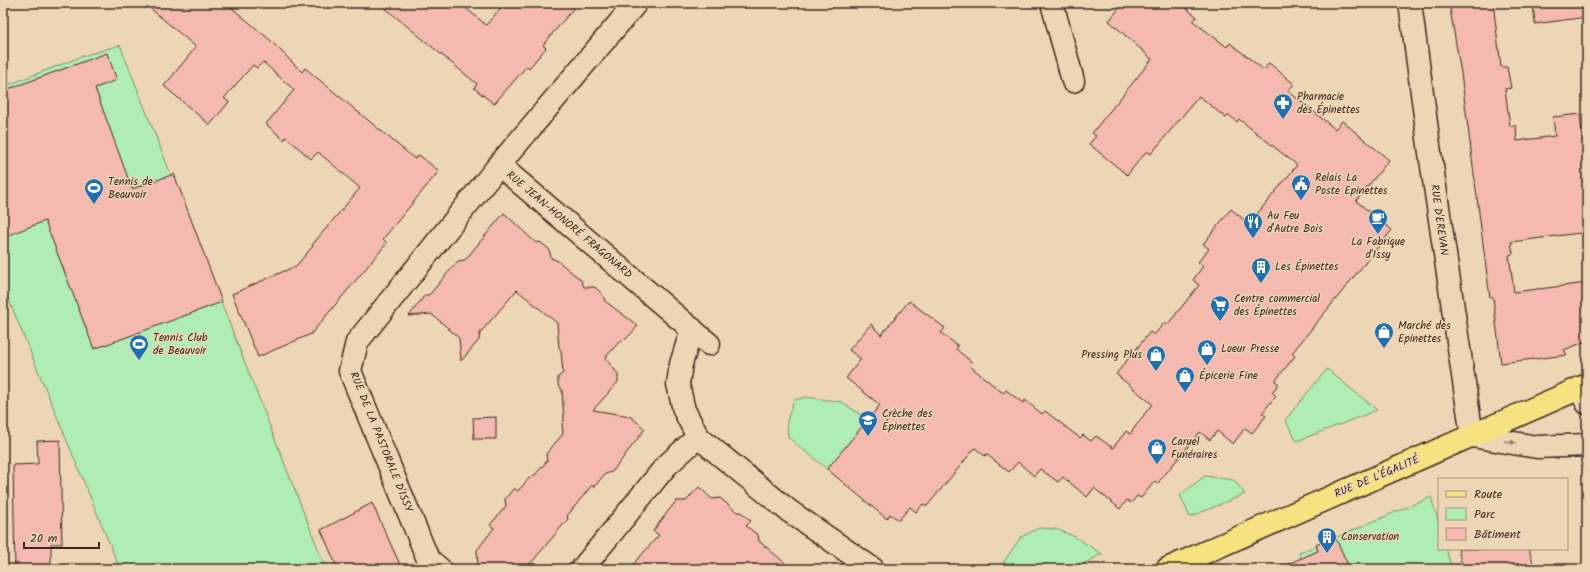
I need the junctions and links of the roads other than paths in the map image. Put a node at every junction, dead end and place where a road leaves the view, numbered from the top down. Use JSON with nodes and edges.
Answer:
{"nodes":[{"id":1,"x":636,"y":3,"type":"edge"},
{"id":2,"x":1052,"y":3,"type":"edge"},
{"id":3,"x":1410,"y":3,"type":"edge"},
{"id":4,"x":1073,"y":81,"type":"dead end"},
{"id":5,"x":500,"y":165,"type":"junction"},
{"id":6,"x":692,"y":329,"type":"junction"},
{"id":7,"x":709,"y":344,"type":"dead end"},
{"id":8,"x":1585,"y":392,"type":"edge"},
{"id":9,"x":1472,"y":436,"type":"junction"},
{"id":10,"x":698,"y":437,"type":"junction"},
{"id":11,"x":1587,"y":445,"type":"edge"},
{"id":12,"x":440,"y":569,"type":"edge"},
{"id":13,"x":582,"y":569,"type":"edge"},
{"id":14,"x":874,"y":569,"type":"edge"},
{"id":15,"x":1167,"y":569,"type":"edge"}],
"edges":[{"from":1,"to":5,"type":"street","name":"RUE JEAN-HONORÉ FRAGONARD"},
{"from":2,"to":4,"type":"street"},
{"from":3,"to":9,"type":"street","name":"RUE D'EREVAN"},
{"from":5,"to":6,"type":"street","name":"RUE JEAN-HONORÉ FRAGONARD"},
{"from":5,"to":12,"type":"street","name":"RUE DE LA PASTORALE D'ISSY"},
{"from":6,"to":7,"type":"street","name":"RUE JEAN-HONORÉ FRAGONARD"},
{"from":6,"to":10,"type":"street"},
{"from":8,"to":9,"type":"main road","name":"RUE DE L'ÉGALITÉ"},
{"from":9,"to":11,"type":"street","one_way":true},
{"from":9,"to":15,"type":"main road","name":"RUE DE L'ÉGALITÉ"},
{"from":10,"to":13,"type":"street"},
{"from":10,"to":14,"type":"street"}]}
